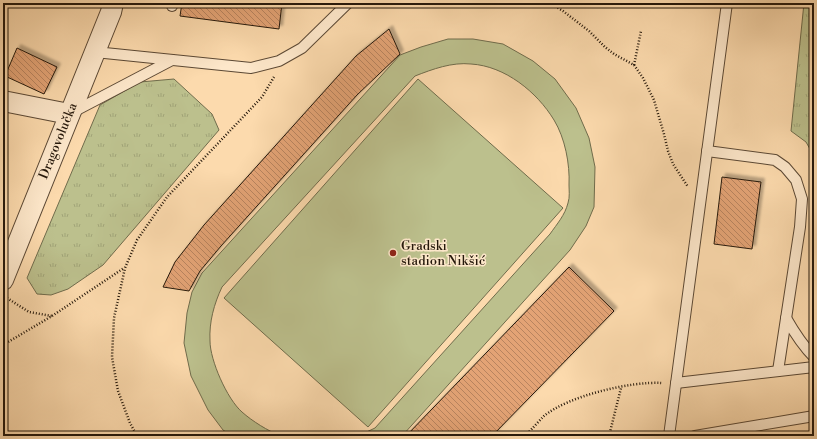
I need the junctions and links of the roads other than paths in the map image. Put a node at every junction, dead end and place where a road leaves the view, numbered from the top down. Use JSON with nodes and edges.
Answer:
{"nodes":[{"id":1,"x":113,"y":3,"type":"edge"},
{"id":2,"x":348,"y":3,"type":"edge"},
{"id":3,"x":727,"y":3,"type":"edge"},
{"id":4,"x":95,"y":52,"type":"junction"},
{"id":5,"x":172,"y":60,"type":"junction"},
{"id":6,"x":3,"y":101,"type":"edge"},
{"id":7,"x":69,"y":114,"type":"junction"},
{"id":8,"x":707,"y":151,"type":"junction"},
{"id":9,"x":7,"y":261,"type":"edge"},
{"id":10,"x":3,"y":280,"type":"edge"},
{"id":11,"x":786,"y":318,"type":"junction"},
{"id":12,"x":814,"y":357,"type":"edge"},
{"id":13,"x":814,"y":367,"type":"edge"},
{"id":14,"x":778,"y":371,"type":"junction"},
{"id":15,"x":676,"y":383,"type":"junction"},
{"id":16,"x":814,"y":416,"type":"edge"},
{"id":17,"x":669,"y":436,"type":"edge"},
{"id":18,"x":695,"y":436,"type":"edge"}],
"edges":[{"from":1,"to":4,"type":"street","name":"Dragovolučka"},
{"from":2,"to":5,"type":"lane"},
{"from":3,"to":8,"type":"lane"},
{"from":4,"to":5,"type":"lane"},
{"from":4,"to":7,"type":"street","name":"Dragovolučka"},
{"from":5,"to":7,"type":"lane"},
{"from":6,"to":7,"type":"street"},
{"from":7,"to":9,"type":"street","name":"Dragovolučka"},
{"from":8,"to":11,"type":"lane"},
{"from":8,"to":15,"type":"lane"},
{"from":9,"to":10,"type":"street","name":"Dragovolučka"},
{"from":11,"to":12,"type":"lane"},
{"from":11,"to":14,"type":"lane"},
{"from":13,"to":14,"type":"lane"},
{"from":14,"to":15,"type":"lane"},
{"from":15,"to":17,"type":"lane"},
{"from":16,"to":18,"type":"lane"}]}
